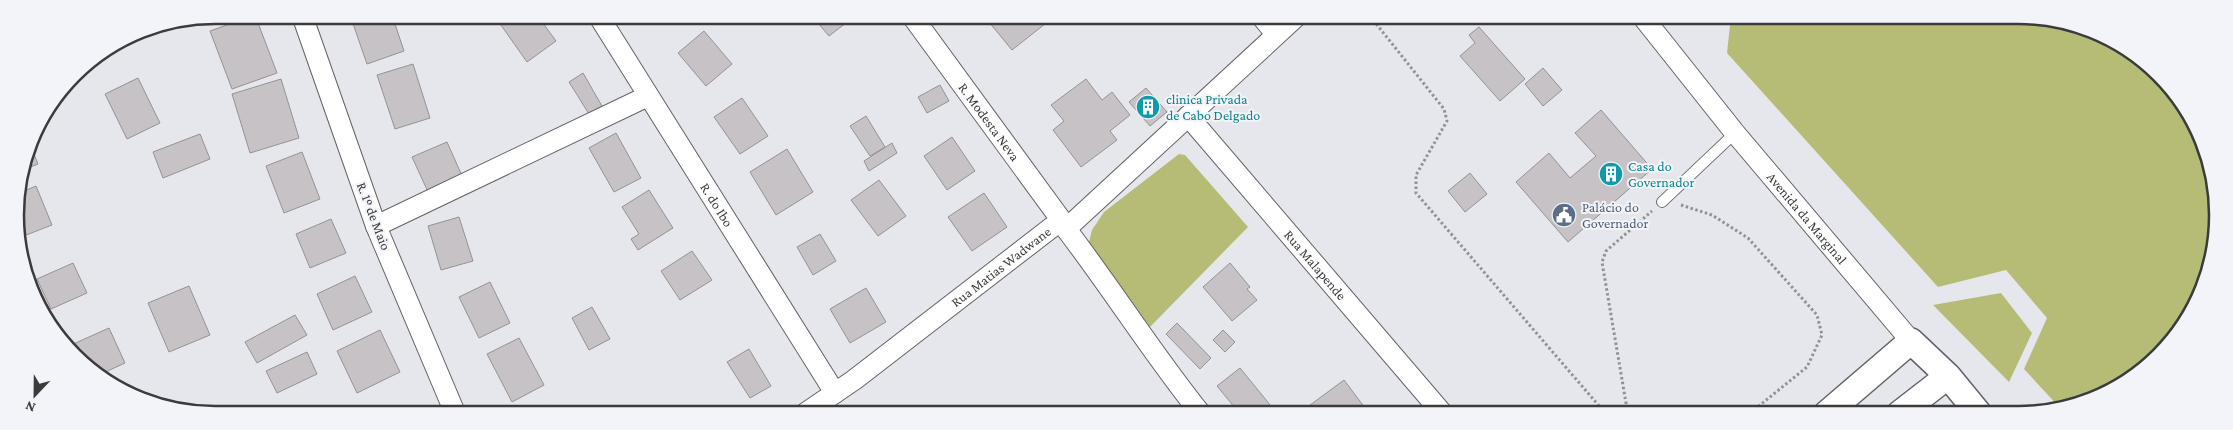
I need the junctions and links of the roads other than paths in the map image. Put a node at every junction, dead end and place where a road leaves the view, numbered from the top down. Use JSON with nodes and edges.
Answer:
{"nodes":[{"id":1,"x":305,"y":24,"type":"edge"},
{"id":2,"x":604,"y":24,"type":"edge"},
{"id":3,"x":918,"y":24,"type":"edge"},
{"id":4,"x":1268,"y":24,"type":"edge"},
{"id":5,"x":1288,"y":24,"type":"edge"},
{"id":6,"x":1648,"y":24,"type":"edge"},
{"id":7,"x":1276,"y":34,"type":"junction"},
{"id":8,"x":648,"y":96,"type":"junction"},
{"id":9,"x":1188,"y":116,"type":"junction"},
{"id":10,"x":1735,"y":133,"type":"junction"},
{"id":11,"x":1662,"y":202,"type":"road end"},
{"id":12,"x":1064,"y":224,"type":"junction"},
{"id":13,"x":376,"y":226,"type":"junction"},
{"id":14,"x":1911,"y":341,"type":"junction"},
{"id":15,"x":1948,"y":376,"type":"junction"},
{"id":16,"x":835,"y":393,"type":"junction"},
{"id":17,"x":452,"y":406,"type":"edge"},
{"id":18,"x":820,"y":406,"type":"edge"},
{"id":19,"x":1195,"y":406,"type":"edge"},
{"id":20,"x":1436,"y":406,"type":"edge"},
{"id":21,"x":1835,"y":406,"type":"edge"},
{"id":22,"x":1909,"y":406,"type":"edge"},
{"id":23,"x":1973,"y":406,"type":"edge"}],
"edges":[{"from":1,"to":13,"type":"street","name":"R. 1º de Maio"},
{"from":2,"to":8,"type":"street","name":"R. do Ibo"},
{"from":3,"to":12,"type":"street","name":"R. Modesta Neva"},
{"from":4,"to":7,"type":"street"},
{"from":5,"to":7,"type":"street","name":"Rua Matias Wadwane"},
{"from":6,"to":10,"type":"street","name":"Avenida da Marginal"},
{"from":7,"to":9,"type":"street","name":"Rua Matias Wadwane"},
{"from":8,"to":13,"type":"street"},
{"from":8,"to":16,"type":"street","name":"R. do Ibo"},
{"from":9,"to":12,"type":"street","name":"Rua Matias Wadwane"},
{"from":9,"to":20,"type":"street","name":"Rua Malapende"},
{"from":10,"to":11,"type":"lane"},
{"from":10,"to":14,"type":"street","name":"Avenida da Marginal"},
{"from":12,"to":16,"type":"street","name":"Rua Matias Wadwane"},
{"from":12,"to":19,"type":"street","name":"R. Modesta Neva"},
{"from":13,"to":17,"type":"street","name":"R. 1º de Maio"},
{"from":14,"to":15,"type":"street","name":"Avenida da Marginal"},
{"from":14,"to":21,"type":"street"},
{"from":15,"to":22,"type":"street"},
{"from":15,"to":23,"type":"street","name":"Avenida da Marginal"},
{"from":16,"to":18,"type":"street","name":"Rua Matias Wadwane"}]}
